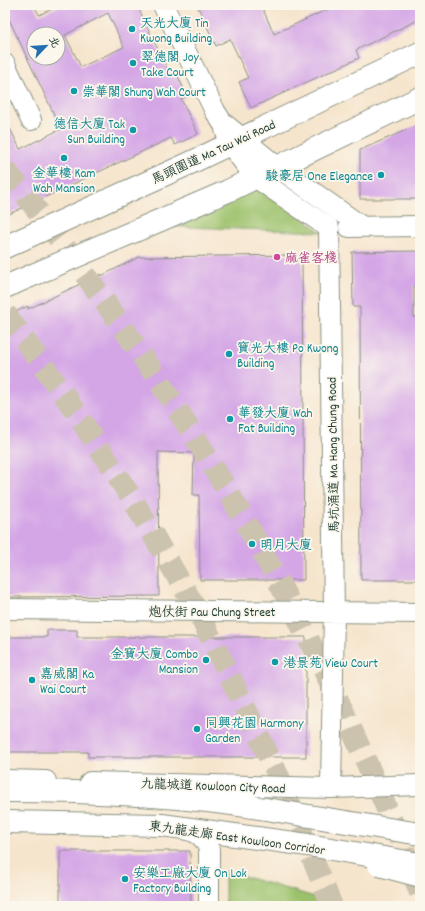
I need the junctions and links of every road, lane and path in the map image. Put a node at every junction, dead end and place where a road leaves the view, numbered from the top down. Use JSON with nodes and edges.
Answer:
{"nodes":[{"id":1,"x":163,"y":5,"type":"edge"},
{"id":2,"x":420,"y":53,"type":"edge"},
{"id":3,"x":5,"y":64,"type":"edge"},
{"id":4,"x":420,"y":98,"type":"edge"},
{"id":5,"x":31,"y":120,"type":"dead end"},
{"id":6,"x":236,"y":141,"type":"junction"},
{"id":7,"x":276,"y":166,"type":"junction"},
{"id":8,"x":255,"y":177,"type":"junction"},
{"id":9,"x":361,"y":226,"type":"junction"},
{"id":10,"x":420,"y":226,"type":"edge"},
{"id":11,"x":329,"y":228,"type":"junction"},
{"id":12,"x":5,"y":247,"type":"edge"},
{"id":13,"x":5,"y":287,"type":"edge"},
{"id":14,"x":5,"y":609,"type":"edge"},
{"id":15,"x":334,"y":612,"type":"junction"},
{"id":16,"x":420,"y":613,"type":"edge"},
{"id":17,"x":5,"y":780,"type":"edge"},
{"id":18,"x":420,"y":785,"type":"edge"},
{"id":19,"x":331,"y":788,"type":"junction"},
{"id":20,"x":5,"y":791,"type":"edge"},
{"id":21,"x":5,"y":822,"type":"edge"},
{"id":22,"x":5,"y":830,"type":"edge"},
{"id":23,"x":420,"y":834,"type":"edge"},
{"id":24,"x":308,"y":845,"type":"junction"},
{"id":25,"x":420,"y":864,"type":"edge"},
{"id":26,"x":420,"y":876,"type":"edge"},
{"id":27,"x":209,"y":906,"type":"edge"}],
"edges":[{"from":1,"to":6,"type":"street"},
{"from":2,"to":6,"type":"main road","name":"馬頭圍道 Ma Tau Wai Road"},
{"from":3,"to":5,"type":"street"},
{"from":4,"to":7,"type":"main road"},
{"from":6,"to":7,"type":"street"},
{"from":6,"to":8,"type":"street"},
{"from":6,"to":12,"type":"main road","name":"馬頭圍道 Ma Tau Wai Road"},
{"from":7,"to":8,"type":"main road"},
{"from":7,"to":9,"type":"street"},
{"from":8,"to":11,"type":"street"},
{"from":8,"to":13,"type":"main road"},
{"from":9,"to":10,"type":"street"},
{"from":9,"to":11,"type":"street"},
{"from":11,"to":15,"type":"street","name":"馬坑涌道 Ma Hang Chung Road"},
{"from":14,"to":15,"type":"street","name":"炮仗街 Pau Chung Street"},
{"from":15,"to":16,"type":"street","name":"炮仗街 Pau Chung Street"},
{"from":15,"to":19,"type":"street","name":"馬坑涌道 Ma Hang Chung Road"},
{"from":17,"to":19,"type":"street","name":"九龍城道 Kowloon City Road"},
{"from":18,"to":19,"type":"street","name":"九龍城道 Kowloon City Road"},
{"from":20,"to":23,"type":"main road","bridge":true},
{"from":21,"to":24,"type":"main road","name":"東九龍走廊 East Kowloon Corridor"},
{"from":22,"to":27,"type":"street"},
{"from":24,"to":25,"type":"main road","name":"東九龍走廊 East Kowloon Corridor","bridge":true},
{"from":24,"to":26,"type":"main road","bridge":true}]}
